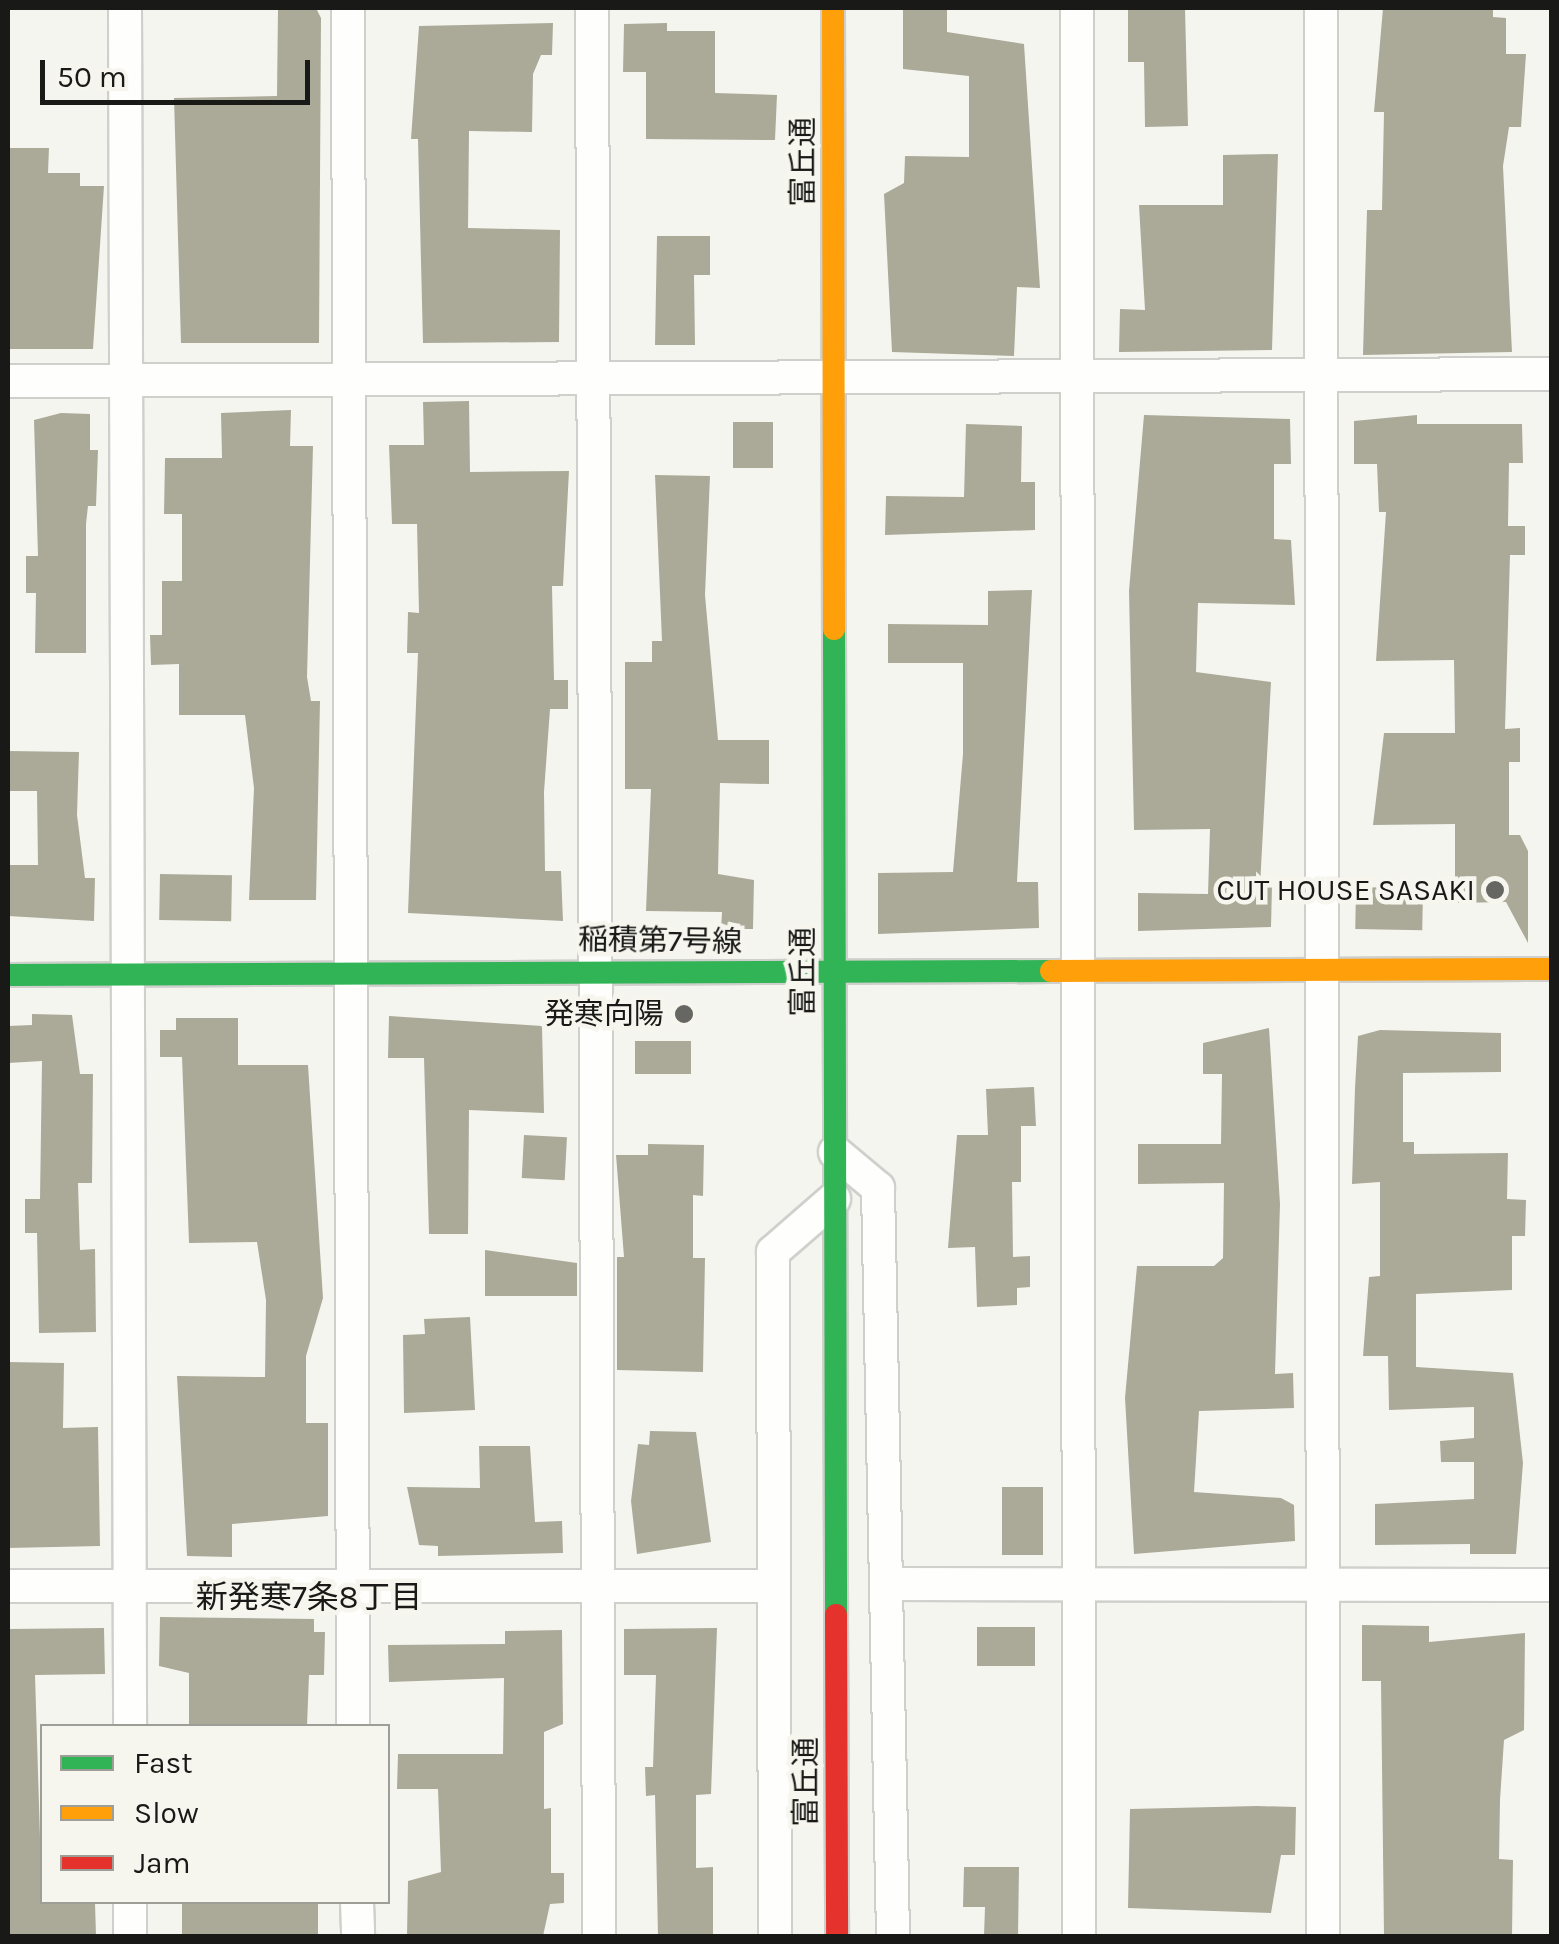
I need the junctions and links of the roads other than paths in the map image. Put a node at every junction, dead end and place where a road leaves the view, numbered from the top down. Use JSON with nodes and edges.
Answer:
{"nodes":[{"id":1,"x":124,"y":8,"type":"edge"},
{"id":2,"x":348,"y":8,"type":"edge"},
{"id":3,"x":592,"y":8,"type":"edge"},
{"id":4,"x":833,"y":8,"type":"edge"},
{"id":5,"x":1077,"y":8,"type":"edge"},
{"id":6,"x":1321,"y":8,"type":"edge"},
{"id":7,"x":1552,"y":374,"type":"edge"},
{"id":8,"x":1322,"y":375,"type":"junction"},
{"id":9,"x":1077,"y":376,"type":"junction"},
{"id":10,"x":349,"y":377,"type":"junction"},
{"id":11,"x":593,"y":378,"type":"junction"},
{"id":12,"x":8,"y":380,"type":"edge"},
{"id":13,"x":833,"y":382,"type":"junction"},
{"id":14,"x":124,"y":386,"type":"junction"},
{"id":15,"x":1321,"y":968,"type":"junction"},
{"id":16,"x":1552,"y":968,"type":"edge"},
{"id":17,"x":590,"y":970,"type":"junction"},
{"id":18,"x":352,"y":971,"type":"junction"},
{"id":19,"x":833,"y":972,"type":"junction"},
{"id":20,"x":125,"y":974,"type":"junction"},
{"id":21,"x":1077,"y":974,"type":"junction"},
{"id":22,"x":8,"y":975,"type":"edge"},
{"id":23,"x":835,"y":1152,"type":"junction"},
{"id":24,"x":834,"y":1198,"type":"junction"},
{"id":25,"x":1321,"y":1582,"type":"junction"},
{"id":26,"x":890,"y":1584,"type":"junction"},
{"id":27,"x":1552,"y":1585,"type":"edge"},
{"id":28,"x":8,"y":1586,"type":"edge"},
{"id":29,"x":130,"y":1586,"type":"junction"},
{"id":30,"x":350,"y":1586,"type":"junction"},
{"id":31,"x":598,"y":1586,"type":"junction"},
{"id":32,"x":768,"y":1586,"type":"junction"},
{"id":33,"x":1083,"y":1586,"type":"junction"},
{"id":34,"x":130,"y":1724,"type":"edge"},
{"id":35,"x":353,"y":1724,"type":"edge"},
{"id":36,"x":130,"y":1904,"type":"edge"},
{"id":37,"x":357,"y":1904,"type":"edge"},
{"id":38,"x":130,"y":1936,"type":"edge"},
{"id":39,"x":358,"y":1936,"type":"edge"},
{"id":40,"x":599,"y":1936,"type":"edge"},
{"id":41,"x":775,"y":1936,"type":"edge"},
{"id":42,"x":836,"y":1936,"type":"edge"},
{"id":43,"x":893,"y":1936,"type":"edge"},
{"id":44,"x":1078,"y":1936,"type":"edge"},
{"id":45,"x":1323,"y":1936,"type":"edge"}],
"edges":[{"from":1,"to":14,"type":"street"},
{"from":2,"to":10,"type":"street"},
{"from":3,"to":11,"type":"street"},
{"from":4,"to":13,"type":"street","name":"富丘通"},
{"from":5,"to":9,"type":"street"},
{"from":6,"to":8,"type":"street"},
{"from":7,"to":8,"type":"street"},
{"from":8,"to":9,"type":"street"},
{"from":8,"to":15,"type":"street"},
{"from":9,"to":13,"type":"street"},
{"from":9,"to":21,"type":"street"},
{"from":10,"to":11,"type":"street"},
{"from":10,"to":14,"type":"street"},
{"from":10,"to":18,"type":"street"},
{"from":11,"to":13,"type":"street"},
{"from":11,"to":17,"type":"street"},
{"from":12,"to":14,"type":"street"},
{"from":13,"to":19,"type":"street","name":"富丘通"},
{"from":14,"to":20,"type":"street"},
{"from":15,"to":16,"type":"street","name":"稲積第7号線"},
{"from":15,"to":21,"type":"street","name":"稲積第7号線"},
{"from":15,"to":25,"type":"street"},
{"from":17,"to":18,"type":"street","name":"稲積第7号線"},
{"from":17,"to":19,"type":"street","name":"稲積第7号線"},
{"from":17,"to":31,"type":"street"},
{"from":18,"to":20,"type":"street","name":"稲積第7号線"},
{"from":18,"to":30,"type":"street"},
{"from":19,"to":21,"type":"street","name":"稲積第7号線"},
{"from":19,"to":23,"type":"street","name":"富丘通"},
{"from":20,"to":22,"type":"street","name":"稲積第7号線"},
{"from":20,"to":29,"type":"street"},
{"from":21,"to":33,"type":"street"},
{"from":23,"to":24,"type":"street","name":"富丘通"},
{"from":23,"to":26,"type":"street"},
{"from":24,"to":32,"type":"street"},
{"from":24,"to":42,"type":"street","name":"富丘通"},
{"from":25,"to":27,"type":"street"},
{"from":25,"to":33,"type":"street"},
{"from":25,"to":45,"type":"street"},
{"from":26,"to":33,"type":"street"},
{"from":26,"to":43,"type":"street"},
{"from":28,"to":29,"type":"street"},
{"from":29,"to":30,"type":"street"},
{"from":29,"to":34,"type":"street"},
{"from":30,"to":31,"type":"street"},
{"from":30,"to":35,"type":"street"},
{"from":31,"to":32,"type":"street"},
{"from":31,"to":40,"type":"street"},
{"from":32,"to":41,"type":"street"},
{"from":33,"to":44,"type":"street"},
{"from":36,"to":38,"type":"street"},
{"from":37,"to":39,"type":"street"}]}
